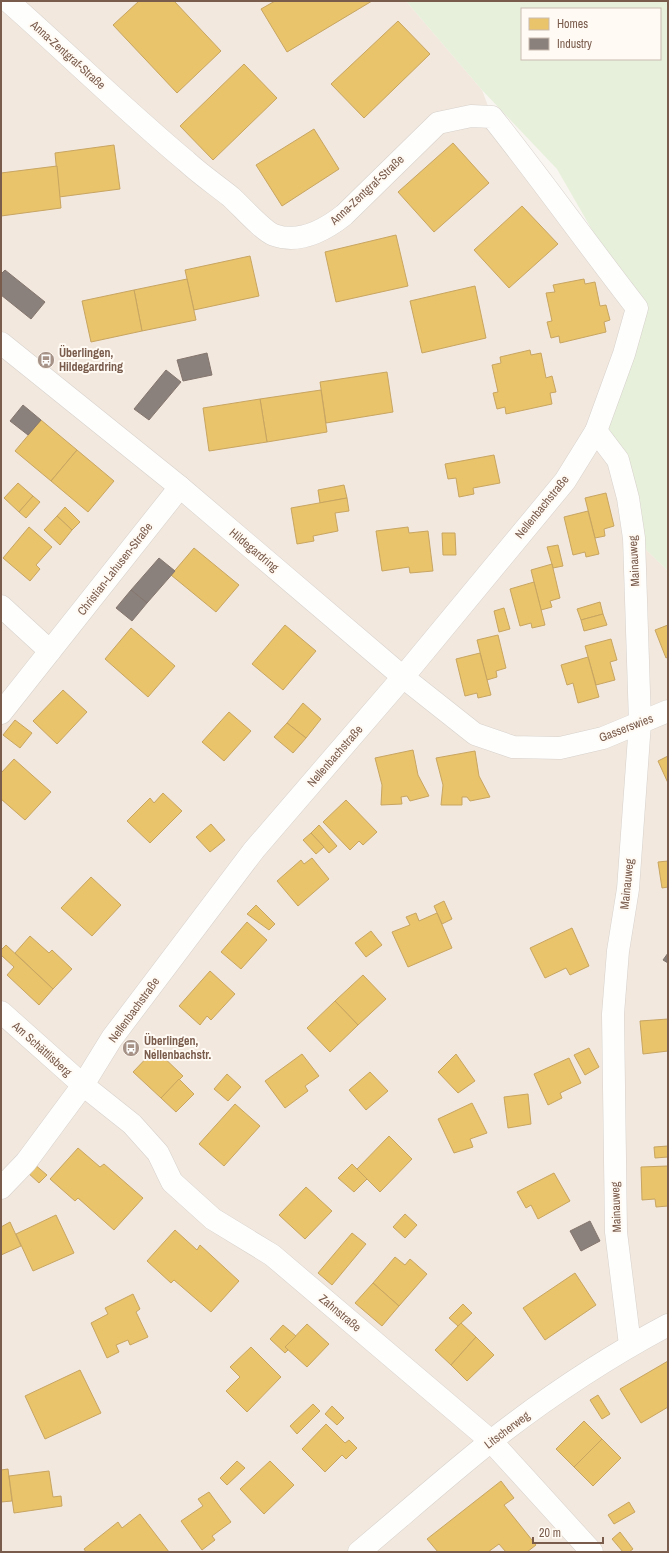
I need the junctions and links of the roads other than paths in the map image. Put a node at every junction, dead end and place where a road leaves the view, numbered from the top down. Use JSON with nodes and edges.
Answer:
{"nodes":[{"id":1,"x":8,"y":1,"type":"edge"},
{"id":2,"x":637,"y":308,"type":"joint"},
{"id":3,"x":1,"y":343,"type":"edge"},
{"id":4,"x":596,"y":431,"type":"junction"},
{"id":5,"x":180,"y":487,"type":"junction"},
{"id":6,"x":1,"y":606,"type":"edge"},
{"id":7,"x":50,"y":651,"type":"junction"},
{"id":8,"x":403,"y":677,"type":"junction"},
{"id":9,"x":668,"y":711,"type":"edge"},
{"id":10,"x":1,"y":713,"type":"edge"},
{"id":11,"x":640,"y":723,"type":"junction"},
{"id":12,"x":513,"y":747,"type":"joint"},
{"id":13,"x":1,"y":1012,"type":"edge"},
{"id":14,"x":83,"y":1085,"type":"junction"},
{"id":15,"x":1,"y":1188,"type":"edge"},
{"id":16,"x":668,"y":1325,"type":"edge"},
{"id":17,"x":630,"y":1345,"type":"junction"},
{"id":18,"x":491,"y":1441,"type":"junction"},
{"id":19,"x":359,"y":1552,"type":"edge"},
{"id":20,"x":592,"y":1552,"type":"edge"}],
"edges":[{"from":1,"to":2,"type":"street","name":"Anna-Zentgraf-Straße"},
{"from":2,"to":4,"type":"street","name":"Nellenbachstraße"},
{"from":3,"to":5,"type":"street","name":"Hildegardring"},
{"from":4,"to":8,"type":"street","name":"Nellenbachstraße"},
{"from":4,"to":11,"type":"street","name":"Mainauweg"},
{"from":5,"to":7,"type":"street","name":"Christian-Lahusen-Straße"},
{"from":5,"to":8,"type":"street","name":"Hildegardring"},
{"from":6,"to":7,"type":"street"},
{"from":7,"to":10,"type":"street","name":"Christian-Lahusen-Straße"},
{"from":8,"to":12,"type":"street","name":"Hildegardring"},
{"from":8,"to":14,"type":"street","name":"Nellenbachstraße"},
{"from":9,"to":11,"type":"street","name":"Gasserswies"},
{"from":11,"to":12,"type":"street","name":"Gasserswies"},
{"from":11,"to":17,"type":"street","name":"Mainauweg"},
{"from":13,"to":14,"type":"street","name":"Am Schättlisberg"},
{"from":14,"to":15,"type":"street","name":"Nellenbachstraße"},
{"from":14,"to":18,"type":"street","name":"Zahnstraße"},
{"from":16,"to":17,"type":"street","name":"Litscherweg"},
{"from":17,"to":18,"type":"street","name":"Litscherweg"},
{"from":18,"to":19,"type":"street","name":"Litscherweg"},
{"from":18,"to":20,"type":"street","name":"Zahnstraße"}]}
